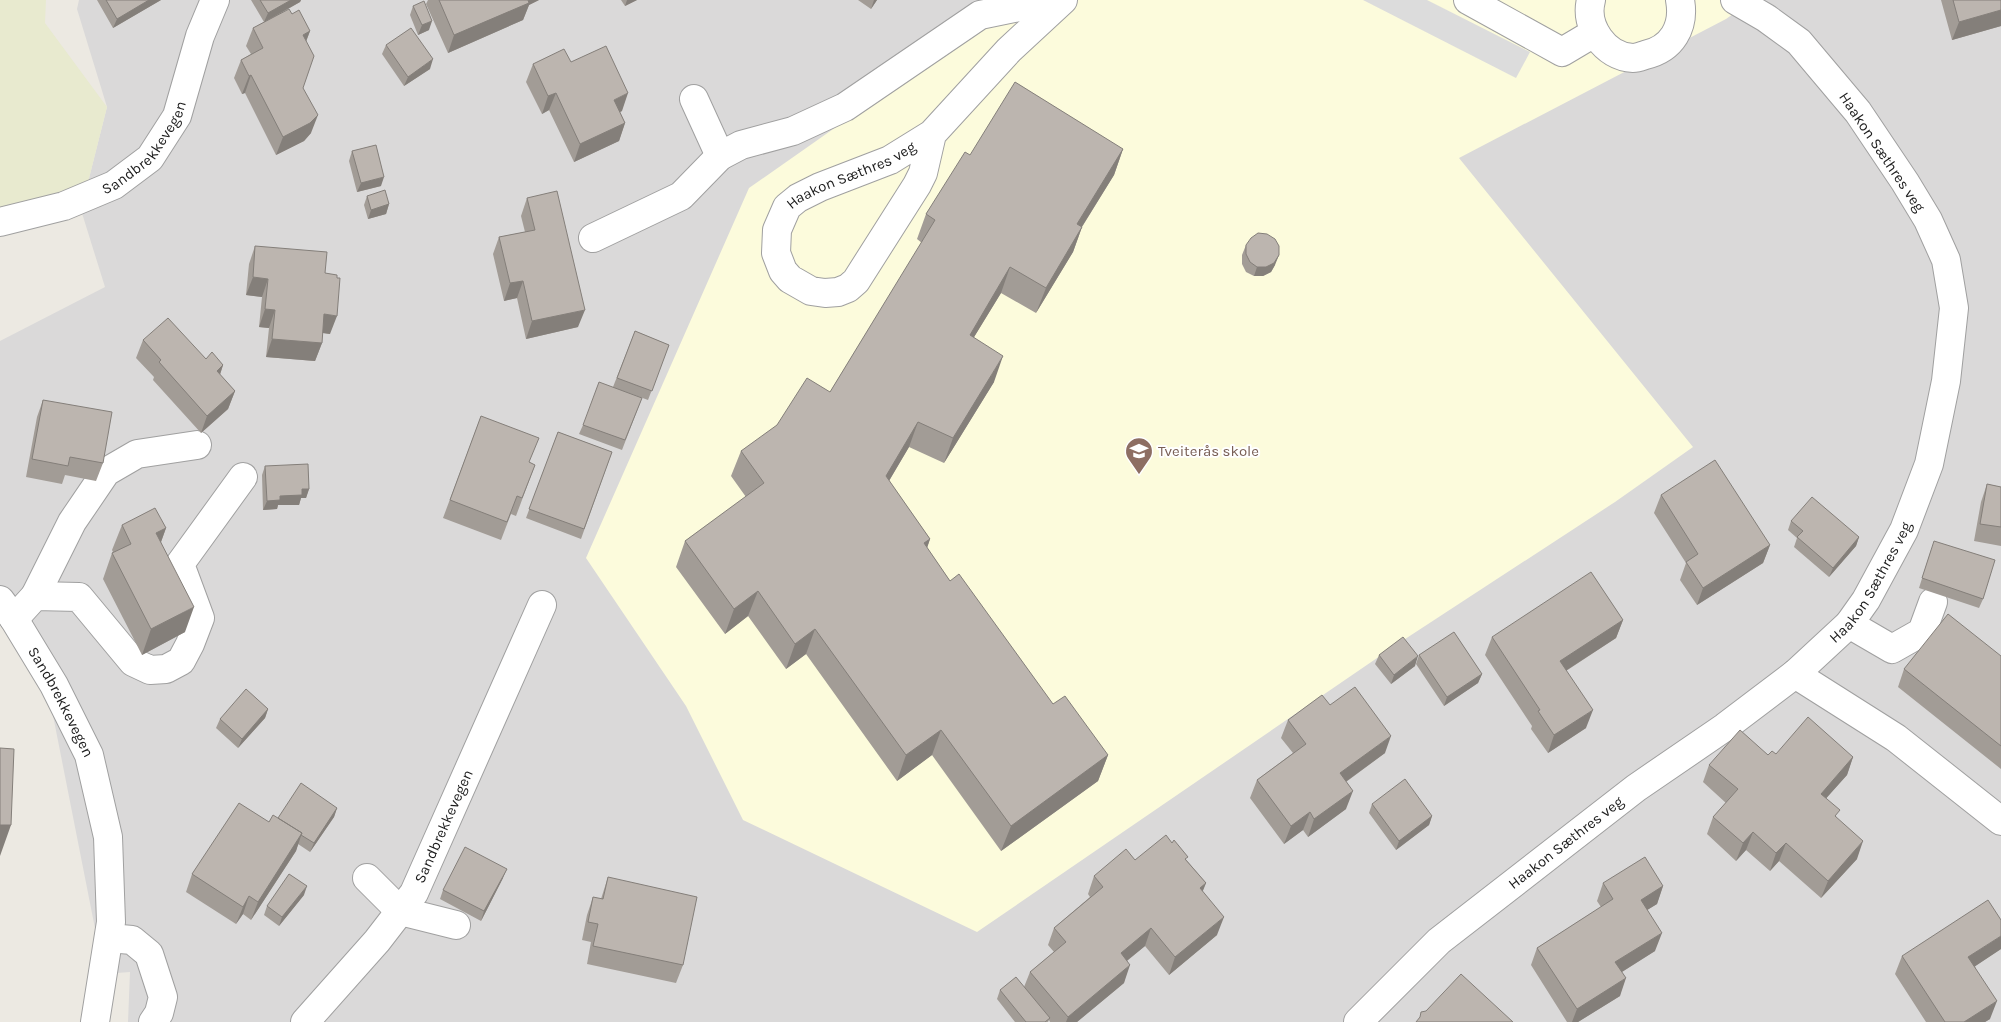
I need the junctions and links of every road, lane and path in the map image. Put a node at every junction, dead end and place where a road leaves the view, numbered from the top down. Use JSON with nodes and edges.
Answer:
{"nodes":[{"id":1,"x":215,"y":0,"type":"edge"},
{"id":2,"x":1053,"y":0,"type":"edge"},
{"id":3,"x":1063,"y":0,"type":"edge"},
{"id":4,"x":1468,"y":0,"type":"edge"},
{"id":5,"x":1591,"y":0,"type":"edge"},
{"id":6,"x":1680,"y":0,"type":"edge"},
{"id":7,"x":1735,"y":0,"type":"edge"},
{"id":8,"x":1594,"y":33,"type":"junction"},
{"id":9,"x":694,"y":99,"type":"dead end"},
{"id":10,"x":932,"y":134,"type":"junction"},
{"id":11,"x":720,"y":156,"type":"junction"},
{"id":12,"x":0,"y":222,"type":"edge"},
{"id":13,"x":593,"y":238,"type":"dead end"},
{"id":14,"x":197,"y":445,"type":"dead end"},
{"id":15,"x":243,"y":478,"type":"dead end"},
{"id":16,"x":35,"y":596,"type":"junction"},
{"id":17,"x":1933,"y":602,"type":"dead end"},
{"id":18,"x":542,"y":604,"type":"dead end"},
{"id":19,"x":7,"y":609,"type":"edge"},
{"id":20,"x":1849,"y":624,"type":"junction"},
{"id":21,"x":1795,"y":674,"type":"junction"},
{"id":22,"x":2001,"y":822,"type":"edge"},
{"id":23,"x":367,"y":878,"type":"dead end"},
{"id":24,"x":400,"y":911,"type":"junction"},
{"id":25,"x":456,"y":925,"type":"dead end"},
{"id":26,"x":109,"y":938,"type":"junction"},
{"id":27,"x":95,"y":1022,"type":"edge"},
{"id":28,"x":153,"y":1022,"type":"edge"},
{"id":29,"x":304,"y":1022,"type":"edge"},
{"id":30,"x":1358,"y":1022,"type":"edge"}],
"edges":[{"from":1,"to":12,"type":"street","name":"Sandbrekkevegen"},
{"from":2,"to":11,"type":"street"},
{"from":3,"to":10,"type":"street","name":"Haakon Sæthres veg"},
{"from":4,"to":8,"type":"street"},
{"from":5,"to":8,"type":"street"},
{"from":6,"to":8,"type":"street"},
{"from":7,"to":20,"type":"street","name":"Haakon Sæthres veg"},
{"from":9,"to":11,"type":"street"},
{"from":10,"to":10,"type":"street","name":"Haakon Sæthres veg"},
{"from":11,"to":13,"type":"street"},
{"from":14,"to":16,"type":"street","name":"Sandbrekkevegen"},
{"from":15,"to":16,"type":"street"},
{"from":16,"to":19,"type":"street","name":"Sandbrekkevegen"},
{"from":17,"to":20,"type":"street"},
{"from":18,"to":24,"type":"street","name":"Sandbrekkevegen"},
{"from":19,"to":26,"type":"street","name":"Sandbrekkevegen"},
{"from":20,"to":21,"type":"street","name":"Haakon Sæthres veg"},
{"from":21,"to":22,"type":"street"},
{"from":21,"to":30,"type":"street","name":"Haakon Sæthres veg"},
{"from":23,"to":24,"type":"street"},
{"from":24,"to":25,"type":"street"},
{"from":24,"to":29,"type":"street","name":"Sandbrekkevegen"},
{"from":26,"to":27,"type":"street","name":"Sandbrekkevegen"},
{"from":26,"to":28,"type":"street"}]}
